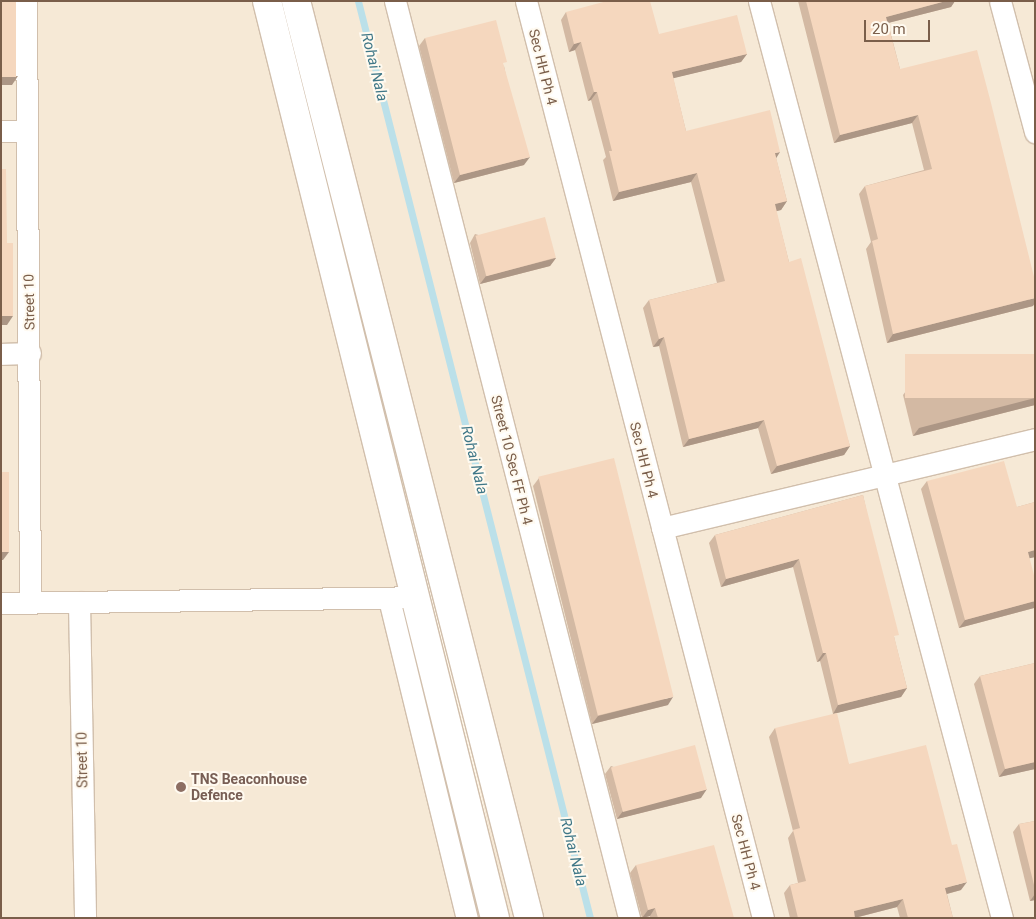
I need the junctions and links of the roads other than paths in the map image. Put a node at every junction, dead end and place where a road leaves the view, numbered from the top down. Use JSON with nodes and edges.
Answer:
{"nodes":[{"id":1,"x":26,"y":1,"type":"edge"},
{"id":2,"x":266,"y":1,"type":"edge"},
{"id":3,"x":296,"y":1,"type":"edge"},
{"id":4,"x":394,"y":1,"type":"edge"},
{"id":5,"x":526,"y":1,"type":"edge"},
{"id":6,"x":759,"y":1,"type":"edge"},
{"id":7,"x":1000,"y":1,"type":"edge"},
{"id":8,"x":1,"y":131,"type":"edge"},
{"id":9,"x":26,"y":131,"type":"junction"},
{"id":10,"x":1035,"y":132,"type":"edge"},
{"id":11,"x":30,"y":353,"type":"junction"},
{"id":12,"x":1,"y":354,"type":"edge"},
{"id":13,"x":1035,"y":439,"type":"edge"},
{"id":14,"x":886,"y":475,"type":"junction"},
{"id":15,"x":662,"y":528,"type":"junction"},
{"id":16,"x":402,"y":598,"type":"junction"},
{"id":17,"x":79,"y":602,"type":"junction"},
{"id":18,"x":1,"y":603,"type":"edge"},
{"id":19,"x":30,"y":603,"type":"junction"},
{"id":20,"x":492,"y":906,"type":"edge"},
{"id":21,"x":464,"y":909,"type":"edge"},
{"id":22,"x":85,"y":918,"type":"edge"},
{"id":23,"x":529,"y":918,"type":"edge"},
{"id":24,"x":629,"y":918,"type":"edge"},
{"id":25,"x":763,"y":918,"type":"edge"},
{"id":26,"x":1002,"y":918,"type":"edge"}],
"edges":[{"from":1,"to":9,"type":"street","name":"Street 10"},
{"from":2,"to":16,"type":"main road"},
{"from":3,"to":23,"type":"main road"},
{"from":4,"to":24,"type":"street","name":"Street 10 Sec FF Ph 4"},
{"from":5,"to":15,"type":"street","name":"Sec HH Ph 4"},
{"from":6,"to":14,"type":"street"},
{"from":7,"to":10,"type":"street"},
{"from":8,"to":9,"type":"street"},
{"from":9,"to":11,"type":"street","name":"Street 10"},
{"from":11,"to":12,"type":"street"},
{"from":11,"to":19,"type":"street","name":"Street 10"},
{"from":13,"to":14,"type":"street"},
{"from":14,"to":15,"type":"street"},
{"from":14,"to":26,"type":"street"},
{"from":15,"to":25,"type":"street","name":"Sec HH Ph 4"},
{"from":16,"to":17,"type":"street"},
{"from":16,"to":20,"type":"main road"},
{"from":16,"to":21,"type":"street"},
{"from":17,"to":19,"type":"street"},
{"from":17,"to":22,"type":"street","name":"Street 10"},
{"from":18,"to":19,"type":"street"},
{"from":20,"to":21,"type":"street"}]}
